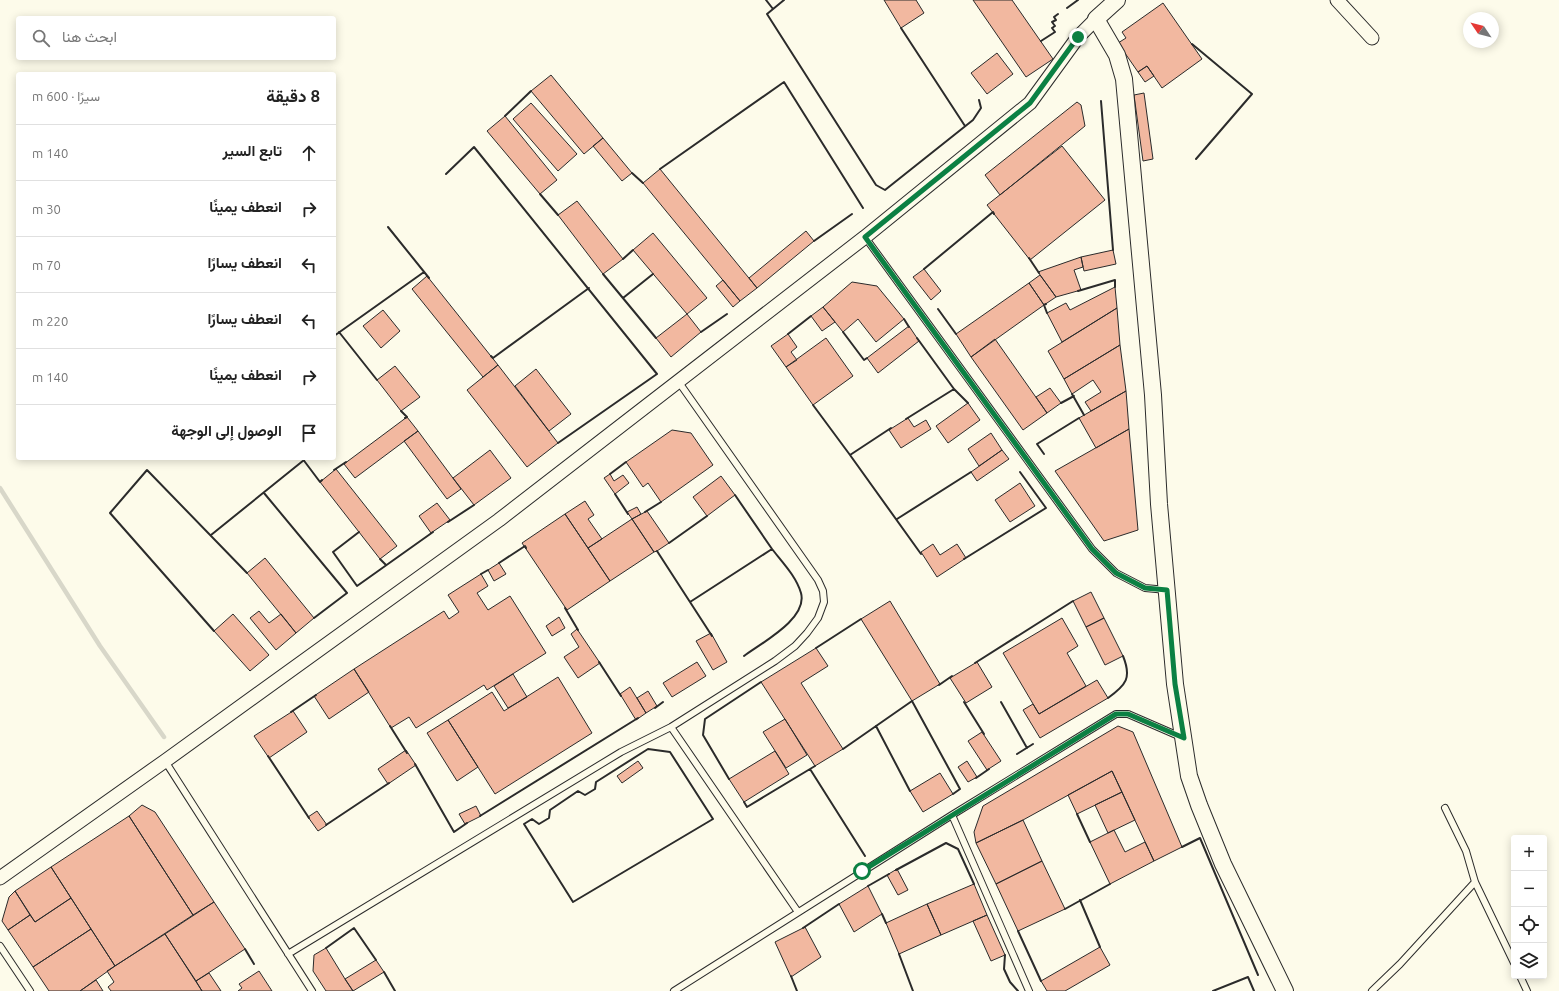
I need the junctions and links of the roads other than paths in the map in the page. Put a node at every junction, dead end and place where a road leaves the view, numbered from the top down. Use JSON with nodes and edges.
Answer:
{"nodes":[{"id":1,"x":1117,"y":0,"type":"edge"},
{"id":2,"x":1337,"y":0,"type":"edge"},
{"id":3,"x":1096,"y":19,"type":"junction"},
{"id":4,"x":1372,"y":38,"type":"dead end"},
{"id":5,"x":865,"y":237,"type":"junction"},
{"id":6,"x":678,"y":381,"type":"junction"},
{"id":7,"x":1167,"y":590,"type":"junction"},
{"id":8,"x":671,"y":727,"type":"junction"},
{"id":9,"x":1184,"y":738,"type":"junction"},
{"id":10,"x":165,"y":762,"type":"junction"},
{"id":11,"x":1445,"y":808,"type":"dead end"},
{"id":12,"x":952,"y":814,"type":"junction"},
{"id":13,"x":0,"y":878,"type":"edge"},
{"id":14,"x":1475,"y":882,"type":"junction"},
{"id":15,"x":798,"y":912,"type":"junction"},
{"id":16,"x":0,"y":946,"type":"edge"},
{"id":17,"x":288,"y":954,"type":"junction"},
{"id":18,"x":1511,"y":958,"type":"edge"},
{"id":19,"x":1521,"y":979,"type":"edge"},
{"id":20,"x":30,"y":991,"type":"edge"},
{"id":21,"x":312,"y":991,"type":"edge"},
{"id":22,"x":674,"y":991,"type":"edge"},
{"id":23,"x":1029,"y":991,"type":"edge"},
{"id":24,"x":1285,"y":991,"type":"edge"},
{"id":25,"x":1372,"y":991,"type":"edge"},
{"id":26,"x":1527,"y":991,"type":"edge"}],
"edges":[{"from":1,"to":3,"type":"street"},
{"from":2,"to":4,"type":"street"},
{"from":3,"to":5,"type":"street"},
{"from":3,"to":7,"type":"street"},
{"from":5,"to":6,"type":"street"},
{"from":5,"to":7,"type":"lane"},
{"from":6,"to":8,"type":"lane"},
{"from":6,"to":10,"type":"street"},
{"from":7,"to":9,"type":"street"},
{"from":8,"to":15,"type":"lane"},
{"from":8,"to":17,"type":"lane"},
{"from":9,"to":12,"type":"lane"},
{"from":9,"to":24,"type":"street"},
{"from":10,"to":13,"type":"street"},
{"from":10,"to":17,"type":"lane"},
{"from":11,"to":14,"type":"lane"},
{"from":12,"to":15,"type":"lane"},
{"from":12,"to":23,"type":"lane"},
{"from":14,"to":18,"type":"lane"},
{"from":14,"to":25,"type":"lane"},
{"from":15,"to":22,"type":"lane"},
{"from":16,"to":20,"type":"lane"},
{"from":17,"to":21,"type":"lane"},
{"from":19,"to":26,"type":"lane"}]}
